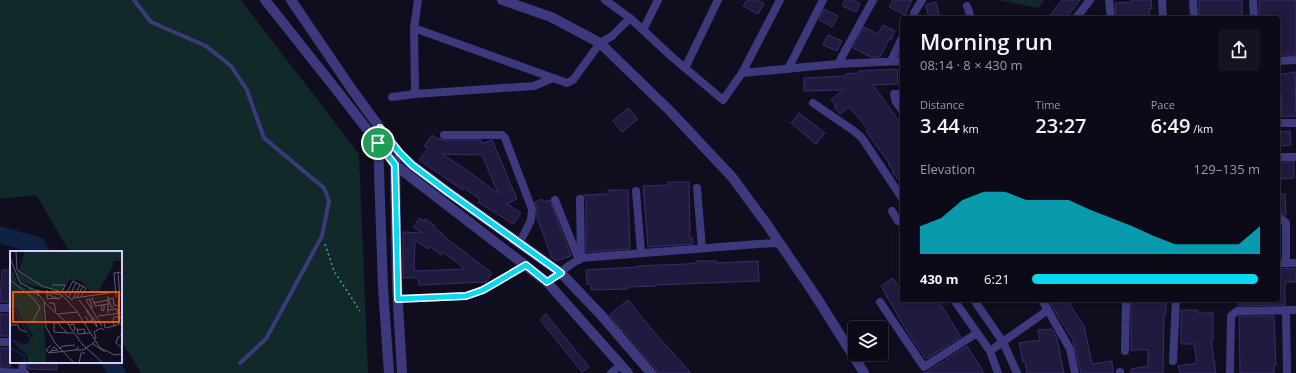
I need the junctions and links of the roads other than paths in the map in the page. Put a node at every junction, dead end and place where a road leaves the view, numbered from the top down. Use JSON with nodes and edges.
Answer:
{"nodes":[{"id":1,"x":134,"y":0,"type":"edge"},
{"id":2,"x":265,"y":0,"type":"edge"},
{"id":3,"x":291,"y":0,"type":"edge"},
{"id":4,"x":418,"y":0,"type":"edge"},
{"id":5,"x":502,"y":0,"type":"edge"},
{"id":6,"x":605,"y":0,"type":"edge"},
{"id":7,"x":658,"y":0,"type":"edge"},
{"id":8,"x":718,"y":0,"type":"edge"},
{"id":9,"x":780,"y":0,"type":"edge"},
{"id":10,"x":823,"y":0,"type":"edge"},
{"id":11,"x":873,"y":0,"type":"edge"},
{"id":12,"x":922,"y":0,"type":"edge"},
{"id":13,"x":1090,"y":0,"type":"edge"},
{"id":14,"x":1109,"y":0,"type":"edge"},
{"id":15,"x":1162,"y":0,"type":"edge"},
{"id":16,"x":1193,"y":0,"type":"edge"},
{"id":17,"x":1253,"y":0,"type":"edge"},
{"id":18,"x":967,"y":6,"type":"dead end"},
{"id":19,"x":914,"y":16,"type":"edge"},
{"id":20,"x":971,"y":16,"type":"edge"},
{"id":21,"x":1078,"y":16,"type":"edge"},
{"id":22,"x":1111,"y":16,"type":"edge"},
{"id":23,"x":1163,"y":16,"type":"edge"},
{"id":24,"x":1194,"y":16,"type":"edge"},
{"id":25,"x":1254,"y":16,"type":"edge"},
{"id":26,"x":630,"y":18,"type":"junction"},
{"id":27,"x":414,"y":28,"type":"junction"},
{"id":28,"x":643,"y":30,"type":"junction"},
{"id":29,"x":900,"y":42,"type":"edge"},
{"id":30,"x":600,"y":43,"type":"junction"},
{"id":31,"x":1296,"y":60,"type":"edge"},
{"id":32,"x":900,"y":61,"type":"edge"},
{"id":33,"x":1280,"y":61,"type":"edge"},
{"id":34,"x":891,"y":62,"type":"junction"},
{"id":35,"x":838,"y":64,"type":"junction"},
{"id":36,"x":685,"y":68,"type":"junction"},
{"id":37,"x":788,"y":69,"type":"junction"},
{"id":38,"x":742,"y":73,"type":"junction"},
{"id":39,"x":553,"y":78,"type":"junction"},
{"id":40,"x":415,"y":94,"type":"junction"},
{"id":41,"x":900,"y":94,"type":"edge"},
{"id":42,"x":392,"y":97,"type":"dead end"},
{"id":43,"x":814,"y":103,"type":"dead end"},
{"id":44,"x":900,"y":107,"type":"edge"},
{"id":45,"x":1280,"y":123,"type":"edge"},
{"id":46,"x":1296,"y":123,"type":"edge"},
{"id":47,"x":380,"y":128,"type":"junction"},
{"id":48,"x":444,"y":134,"type":"dead end"},
{"id":49,"x":378,"y":143,"type":"junction"},
{"id":50,"x":397,"y":150,"type":"junction"},
{"id":51,"x":1296,"y":157,"type":"edge"},
{"id":52,"x":1280,"y":158,"type":"edge"},
{"id":53,"x":395,"y":165,"type":"junction"},
{"id":54,"x":697,"y":188,"type":"dead end"},
{"id":55,"x":636,"y":191,"type":"dead end"},
{"id":56,"x":900,"y":195,"type":"edge"},
{"id":57,"x":580,"y":199,"type":"dead end"},
{"id":58,"x":555,"y":200,"type":"dead end"},
{"id":59,"x":892,"y":211,"type":"dead end"},
{"id":60,"x":1280,"y":218,"type":"edge"},
{"id":61,"x":900,"y":221,"type":"edge"},
{"id":62,"x":779,"y":243,"type":"junction"},
{"id":63,"x":520,"y":244,"type":"junction"},
{"id":64,"x":702,"y":248,"type":"junction"},
{"id":65,"x":641,"y":252,"type":"junction"},
{"id":66,"x":580,"y":259,"type":"junction"},
{"id":67,"x":1282,"y":263,"type":"edge"},
{"id":68,"x":1296,"y":263,"type":"edge"},
{"id":69,"x":526,"y":265,"type":"junction"},
{"id":70,"x":561,"y":273,"type":"junction"},
{"id":71,"x":547,"y":282,"type":"junction"},
{"id":72,"x":398,"y":299,"type":"junction"},
{"id":73,"x":880,"y":302,"type":"dead end"},
{"id":74,"x":955,"y":302,"type":"edge"},
{"id":75,"x":975,"y":302,"type":"edge"},
{"id":76,"x":977,"y":302,"type":"edge"},
{"id":77,"x":1043,"y":302,"type":"edge"},
{"id":78,"x":1126,"y":302,"type":"edge"},
{"id":79,"x":1176,"y":302,"type":"edge"},
{"id":80,"x":1048,"y":310,"type":"junction"},
{"id":81,"x":1286,"y":310,"type":"junction"},
{"id":82,"x":1296,"y":310,"type":"edge"},
{"id":83,"x":962,"y":312,"type":"junction"},
{"id":84,"x":977,"y":332,"type":"junction"},
{"id":85,"x":1003,"y":342,"type":"junction"},
{"id":86,"x":990,"y":351,"type":"junction"},
{"id":87,"x":1124,"y":351,"type":"dead end"},
{"id":88,"x":1173,"y":361,"type":"dead end"},
{"id":89,"x":22,"y":363,"type":"edge"},
{"id":90,"x":240,"y":363,"type":"dead end"},
{"id":91,"x":625,"y":369,"type":"edge"},
{"id":92,"x":926,"y":370,"type":"edge"},
{"id":93,"x":0,"y":372,"type":"edge"},
{"id":94,"x":23,"y":373,"type":"edge"},
{"id":95,"x":389,"y":373,"type":"edge"},
{"id":96,"x":402,"y":373,"type":"edge"},
{"id":97,"x":611,"y":373,"type":"edge"},
{"id":98,"x":651,"y":373,"type":"edge"},
{"id":99,"x":864,"y":373,"type":"edge"},
{"id":100,"x":998,"y":373,"type":"edge"},
{"id":101,"x":1017,"y":373,"type":"edge"},
{"id":102,"x":1075,"y":373,"type":"edge"},
{"id":103,"x":1230,"y":373,"type":"edge"},
{"id":104,"x":1287,"y":373,"type":"edge"}],
"edges":[{"from":1,"to":90,"type":"lane"},
{"from":2,"to":49,"type":"street"},
{"from":3,"to":47,"type":"street"},
{"from":4,"to":27,"type":"street"},
{"from":5,"to":30,"type":"street"},
{"from":6,"to":26,"type":"street"},
{"from":7,"to":28,"type":"street"},
{"from":8,"to":36,"type":"street"},
{"from":9,"to":38,"type":"street"},
{"from":10,"to":37,"type":"street"},
{"from":11,"to":35,"type":"street"},
{"from":12,"to":19,"type":"street"},
{"from":13,"to":21,"type":"street"},
{"from":14,"to":22,"type":"street"},
{"from":15,"to":23,"type":"street"},
{"from":16,"to":24,"type":"street"},
{"from":17,"to":25,"type":"street"},
{"from":18,"to":20,"type":"street"},
{"from":26,"to":28,"type":"street"},
{"from":26,"to":30,"type":"street"},
{"from":27,"to":39,"type":"street"},
{"from":27,"to":40,"type":"street"},
{"from":28,"to":36,"type":"street"},
{"from":29,"to":34,"type":"street"},
{"from":30,"to":39,"type":"street"},
{"from":30,"to":62,"type":"street"},
{"from":31,"to":33,"type":"street"},
{"from":32,"to":34,"type":"street"},
{"from":34,"to":35,"type":"street"},
{"from":35,"to":37,"type":"street"},
{"from":36,"to":38,"type":"street"},
{"from":37,"to":38,"type":"street"},
{"from":39,"to":40,"type":"street"},
{"from":40,"to":42,"type":"street"},
{"from":41,"to":44,"type":"street"},
{"from":43,"to":56,"type":"street"},
{"from":45,"to":46,"type":"street"},
{"from":47,"to":49,"type":"street"},
{"from":47,"to":50,"type":"street"},
{"from":48,"to":63,"type":"street"},
{"from":49,"to":53,"type":"street"},
{"from":49,"to":95,"type":"street"},
{"from":50,"to":53,"type":"street"},
{"from":50,"to":63,"type":"street"},
{"from":51,"to":52,"type":"street"},
{"from":53,"to":69,"type":"street"},
{"from":53,"to":72,"type":"street"},
{"from":54,"to":64,"type":"street"},
{"from":55,"to":65,"type":"street"},
{"from":57,"to":66,"type":"street"},
{"from":58,"to":66,"type":"street"},
{"from":59,"to":61,"type":"street"},
{"from":60,"to":67,"type":"street"},
{"from":62,"to":64,"type":"street"},
{"from":62,"to":99,"type":"street"},
{"from":63,"to":70,"type":"street"},
{"from":64,"to":65,"type":"street"},
{"from":65,"to":66,"type":"street"},
{"from":66,"to":70,"type":"street"},
{"from":67,"to":68,"type":"street"},
{"from":69,"to":71,"type":"street"},
{"from":69,"to":72,"type":"street"},
{"from":70,"to":71,"type":"street"},
{"from":70,"to":98,"type":"street"},
{"from":71,"to":91,"type":"street"},
{"from":72,"to":96,"type":"street"},
{"from":73,"to":92,"type":"street"},
{"from":74,"to":83,"type":"street"},
{"from":75,"to":83,"type":"street"},
{"from":76,"to":85,"type":"street"},
{"from":77,"to":80,"type":"street"},
{"from":78,"to":87,"type":"street"},
{"from":79,"to":88,"type":"street"},
{"from":80,"to":85,"type":"street"},
{"from":80,"to":102,"type":"street"},
{"from":81,"to":82,"type":"street"},
{"from":81,"to":103,"type":"street"},
{"from":81,"to":104,"type":"street"},
{"from":83,"to":84,"type":"street"},
{"from":84,"to":86,"type":"street"},
{"from":84,"to":92,"type":"street"},
{"from":85,"to":86,"type":"street"},
{"from":85,"to":101,"type":"street"},
{"from":86,"to":100,"type":"street"},
{"from":89,"to":94,"type":"street"},
{"from":91,"to":97,"type":"street"},
{"from":93,"to":94,"type":"street"}]}
